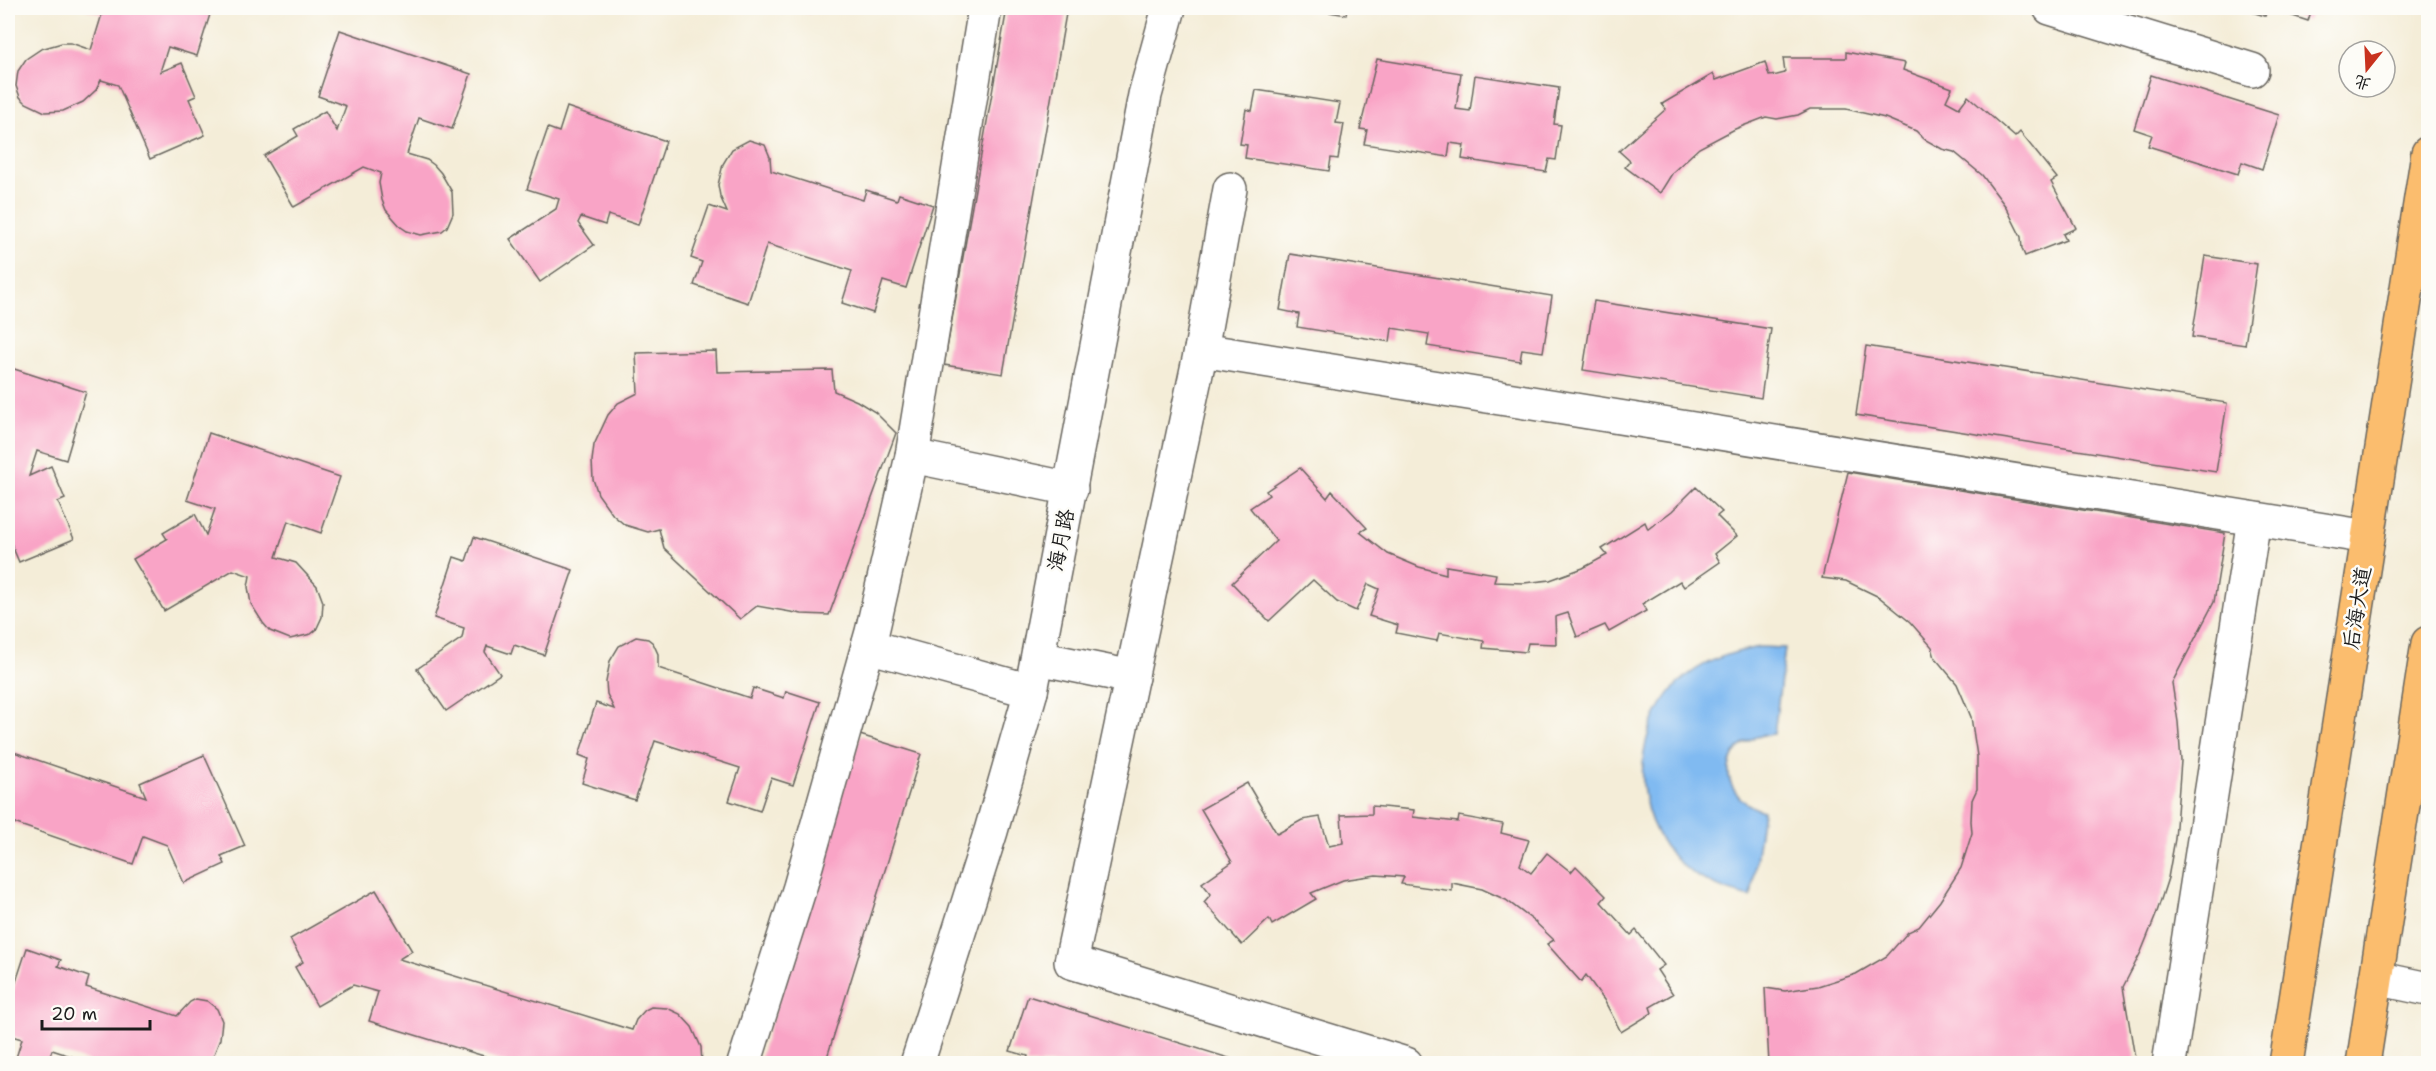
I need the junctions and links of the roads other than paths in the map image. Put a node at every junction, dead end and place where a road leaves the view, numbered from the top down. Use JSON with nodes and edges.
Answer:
{"nodes":[{"id":1,"x":985,"y":8,"type":"edge"},
{"id":2,"x":1169,"y":8,"type":"edge"},
{"id":3,"x":2050,"y":8,"type":"edge"},
{"id":4,"x":2252,"y":70,"type":"dead end"},
{"id":5,"x":2428,"y":153,"type":"edge"},
{"id":6,"x":1230,"y":189,"type":"dead end"},
{"id":7,"x":1201,"y":350,"type":"junction"},
{"id":8,"x":912,"y":456,"type":"junction"},
{"id":9,"x":1071,"y":489,"type":"junction"},
{"id":10,"x":2254,"y":519,"type":"junction"},
{"id":11,"x":2368,"y":537,"type":"junction"},
{"id":12,"x":2428,"y":643,"type":"edge"},
{"id":13,"x":868,"y":646,"type":"junction"},
{"id":14,"x":1038,"y":658,"type":"junction"},
{"id":15,"x":1132,"y":677,"type":"junction"},
{"id":16,"x":1031,"y":691,"type":"junction"},
{"id":17,"x":2376,"y":978,"type":"junction"},
{"id":18,"x":2428,"y":989,"type":"edge"},
{"id":19,"x":744,"y":1064,"type":"edge"},
{"id":20,"x":917,"y":1064,"type":"edge"},
{"id":21,"x":1406,"y":1064,"type":"edge"},
{"id":22,"x":2169,"y":1064,"type":"edge"},
{"id":23,"x":2286,"y":1064,"type":"edge"},
{"id":24,"x":2363,"y":1064,"type":"edge"}],
"edges":[{"from":1,"to":8,"type":"street"},
{"from":2,"to":9,"type":"street","name":"海月路"},
{"from":3,"to":4,"type":"street"},
{"from":5,"to":11,"type":"main road","name":"后海大道"},
{"from":6,"to":7,"type":"street"},
{"from":7,"to":10,"type":"street"},
{"from":7,"to":15,"type":"street"},
{"from":8,"to":9,"type":"street"},
{"from":8,"to":13,"type":"street"},
{"from":9,"to":14,"type":"street","name":"海月路"},
{"from":10,"to":11,"type":"street"},
{"from":10,"to":22,"type":"street"},
{"from":11,"to":23,"type":"main road","name":"后海大道"},
{"from":12,"to":17,"type":"main road"},
{"from":13,"to":16,"type":"street"},
{"from":13,"to":19,"type":"street"},
{"from":14,"to":15,"type":"street"},
{"from":14,"to":16,"type":"street","name":"海月路"},
{"from":15,"to":21,"type":"street"},
{"from":16,"to":20,"type":"street","name":"海月路"},
{"from":17,"to":18,"type":"street"},
{"from":17,"to":24,"type":"main road"}]}
